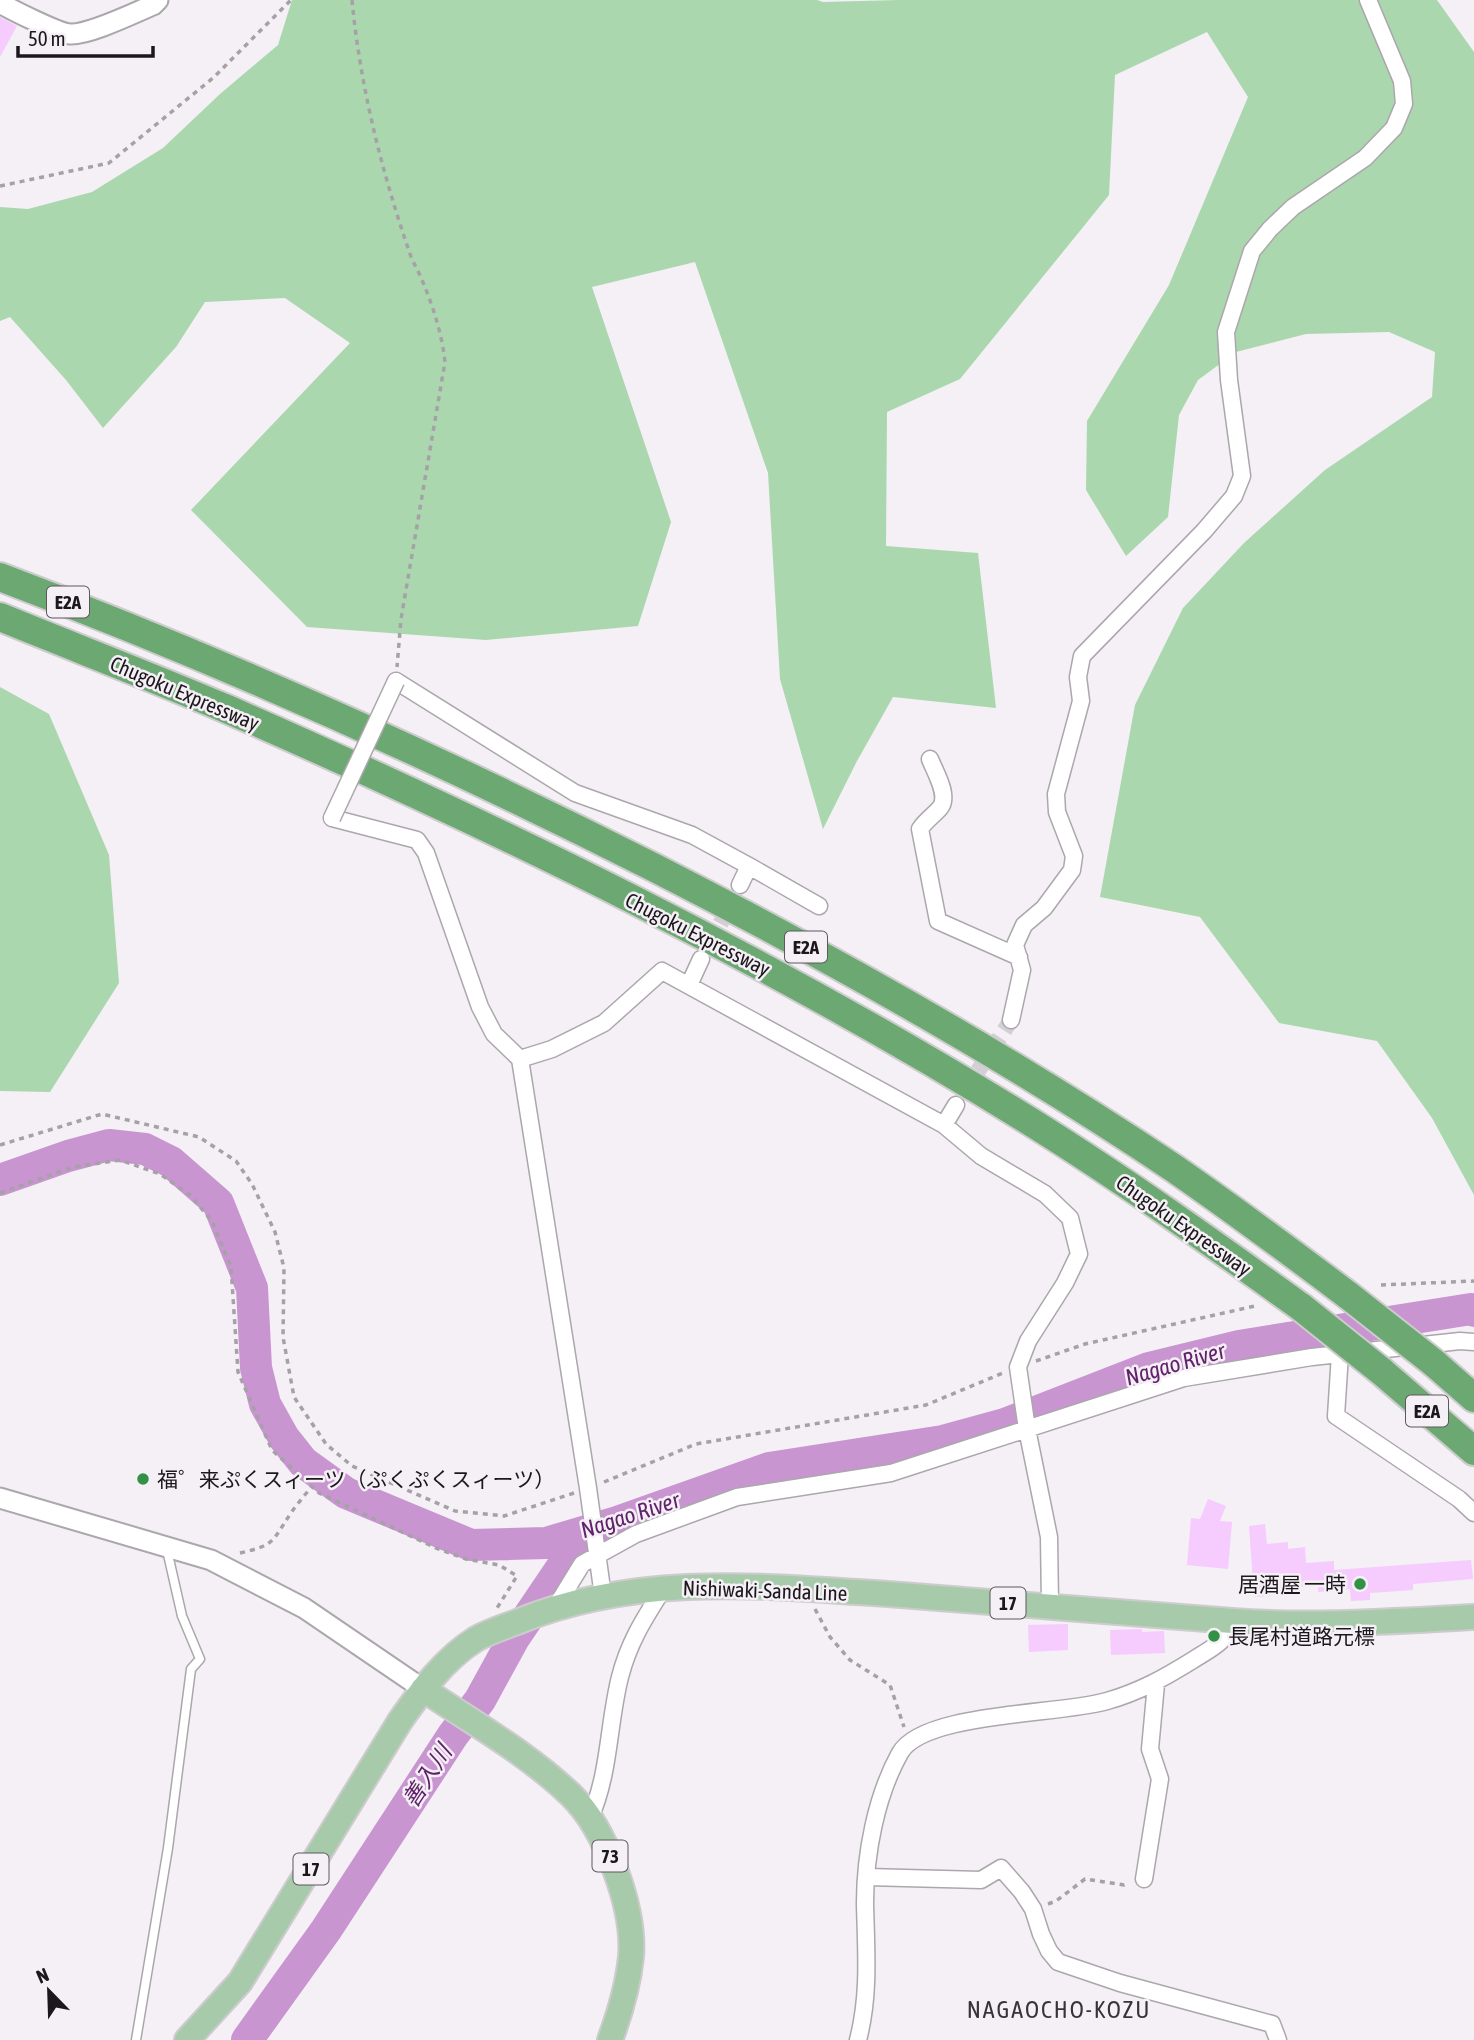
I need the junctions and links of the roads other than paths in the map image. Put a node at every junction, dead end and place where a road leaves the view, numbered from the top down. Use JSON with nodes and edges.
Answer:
{"nodes":[{"id":1,"x":158,"y":0,"type":"edge"},
{"id":2,"x":1368,"y":0,"type":"edge"},
{"id":3,"x":0,"y":2,"type":"edge"},
{"id":4,"x":0,"y":577,"type":"edge"},
{"id":5,"x":0,"y":617,"type":"edge"},
{"id":6,"x":930,"y":760,"type":"dead end"},
{"id":7,"x":749,"y":866,"type":"junction"},
{"id":8,"x":740,"y":885,"type":"tunnel mouth"},
{"id":9,"x":819,"y":906,"type":"dead end"},
{"id":10,"x":1019,"y":957,"type":"junction"},
{"id":11,"x":701,"y":958,"type":"tunnel mouth"},
{"id":12,"x":689,"y":985,"type":"junction"},
{"id":13,"x":1011,"y":1020,"type":"tunnel mouth"},
{"id":14,"x":520,"y":1059,"type":"junction"},
{"id":15,"x":956,"y":1105,"type":"tunnel mouth"},
{"id":16,"x":944,"y":1125,"type":"junction"},
{"id":17,"x":1474,"y":1342,"type":"edge"},
{"id":18,"x":1340,"y":1354,"type":"junction"},
{"id":19,"x":1474,"y":1398,"type":"edge"},
{"id":20,"x":1027,"y":1429,"type":"junction"},
{"id":21,"x":1474,"y":1451,"type":"edge"},
{"id":22,"x":0,"y":1497,"type":"edge"},
{"id":23,"x":1474,"y":1513,"type":"edge"},
{"id":24,"x":166,"y":1547,"type":"junction"},
{"id":25,"x":598,"y":1555,"type":"junction"},
{"id":26,"x":663,"y":1589,"type":"junction"},
{"id":27,"x":603,"y":1596,"type":"junction"},
{"id":28,"x":1050,"y":1605,"type":"junction"},
{"id":29,"x":550,"y":1609,"type":"junction"},
{"id":30,"x":1474,"y":1617,"type":"edge"},
{"id":31,"x":1234,"y":1621,"type":"junction"},
{"id":32,"x":1156,"y":1684,"type":"junction"},
{"id":33,"x":423,"y":1689,"type":"junction"},
{"id":34,"x":589,"y":1820,"type":"junction"},
{"id":35,"x":867,"y":1877,"type":"junction"},
{"id":36,"x":1144,"y":1879,"type":"road end"},
{"id":37,"x":136,"y":2040,"type":"edge"},
{"id":38,"x":187,"y":2040,"type":"edge"},
{"id":39,"x":610,"y":2040,"type":"edge"},
{"id":40,"x":858,"y":2040,"type":"edge"},
{"id":41,"x":1278,"y":2040,"type":"edge"}],
"edges":[{"from":1,"to":3,"type":"street"},
{"from":2,"to":10,"type":"street"},
{"from":4,"to":19,"type":"highway","name":"Chugoku Expressway","number":"E2A","bridge":true},
{"from":5,"to":21,"type":"highway","name":"Chugoku Expressway","number":"E2A","bridge":true},
{"from":6,"to":10,"type":"street"},
{"from":7,"to":8,"type":"street"},
{"from":7,"to":9,"type":"street"},
{"from":7,"to":14,"type":"street","bridge":true},
{"from":10,"to":13,"type":"street"},
{"from":11,"to":12,"type":"street"},
{"from":12,"to":14,"type":"street"},
{"from":12,"to":16,"type":"street"},
{"from":14,"to":25,"type":"street"},
{"from":15,"to":16,"type":"street"},
{"from":16,"to":20,"type":"street"},
{"from":17,"to":18,"type":"street"},
{"from":18,"to":20,"type":"street"},
{"from":18,"to":23,"type":"street"},
{"from":20,"to":25,"type":"street"},
{"from":20,"to":28,"type":"street"},
{"from":22,"to":24,"type":"street"},
{"from":24,"to":33,"type":"street"},
{"from":24,"to":37,"type":"lane"},
{"from":25,"to":27,"type":"street"},
{"from":25,"to":29,"type":"street"},
{"from":26,"to":27,"type":"main road","name":"Nishiwaki-Sanda Line","number":"17"},
{"from":26,"to":28,"type":"main road","name":"Nishiwaki-Sanda Line","number":"17"},
{"from":26,"to":34,"type":"street"},
{"from":27,"to":29,"type":"main road","name":"Nishiwaki-Sanda Line","number":"17"},
{"from":28,"to":31,"type":"main road","name":"Nishiwaki-Sanda Line","number":"17"},
{"from":29,"to":33,"type":"main road","name":"Nishiwaki-Sanda Line","number":"17"},
{"from":30,"to":31,"type":"main road","name":"Nishiwaki-Sanda Line","number":"17"},
{"from":31,"to":32,"type":"street"},
{"from":32,"to":35,"type":"street"},
{"from":32,"to":36,"type":"street"},
{"from":33,"to":34,"type":"main road","number":"73"},
{"from":33,"to":38,"type":"main road","name":"Nishiwaki-Sanda Line","number":"17"},
{"from":34,"to":39,"type":"main road","number":"73"},
{"from":35,"to":40,"type":"street"},
{"from":35,"to":41,"type":"street"}]}
